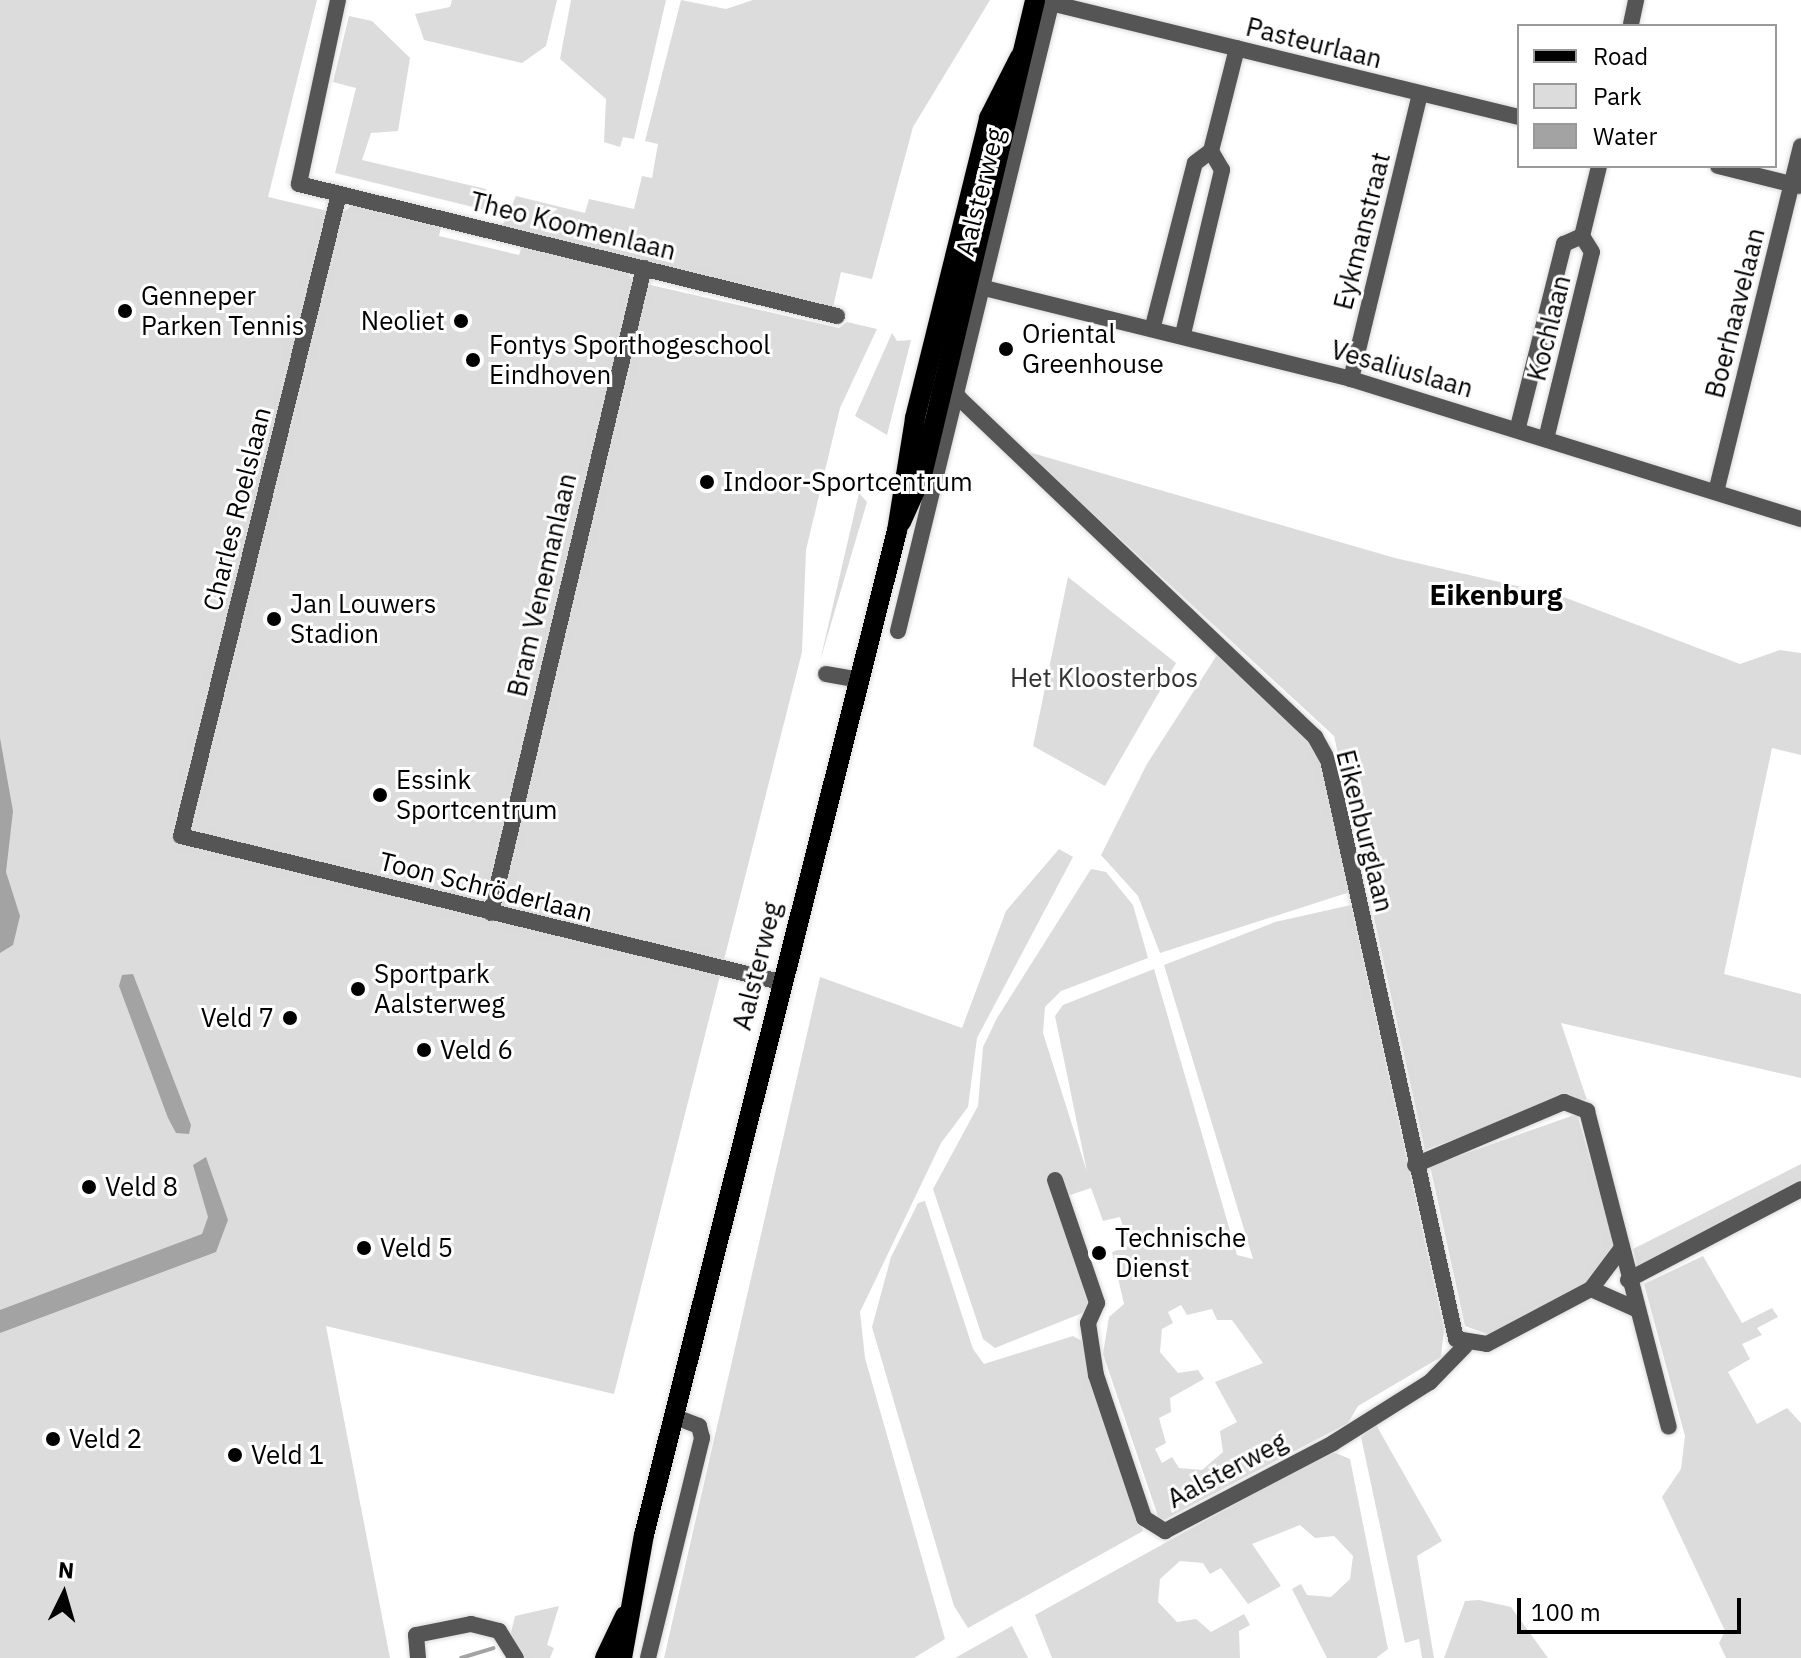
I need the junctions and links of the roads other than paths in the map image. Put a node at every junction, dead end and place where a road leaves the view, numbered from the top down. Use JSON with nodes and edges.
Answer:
{"nodes":[{"id":1,"x":338,"y":0,"type":"edge"},
{"id":2,"x":1636,"y":0,"type":"edge"},
{"id":3,"x":1046,"y":1,"type":"edge"},
{"id":4,"x":1631,"y":24,"type":"edge"},
{"id":5,"x":1237,"y":48,"type":"junction"},
{"id":6,"x":1420,"y":94,"type":"junction"},
{"id":7,"x":1517,"y":117,"type":"edge"},
{"id":8,"x":1801,"y":146,"type":"edge"},
{"id":9,"x":1211,"y":151,"type":"junction"},
{"id":10,"x":1599,"y":168,"type":"edge"},
{"id":11,"x":1726,"y":168,"type":"edge"},
{"id":12,"x":1796,"y":186,"type":"edge"},
{"id":13,"x":339,"y":194,"type":"junction"},
{"id":14,"x":1582,"y":236,"type":"junction"},
{"id":15,"x":644,"y":268,"type":"junction"},
{"id":16,"x":984,"y":288,"type":"junction"},
{"id":17,"x":837,"y":316,"type":"dead end"},
{"id":18,"x":1153,"y":326,"type":"junction"},
{"id":19,"x":1183,"y":334,"type":"junction"},
{"id":20,"x":1351,"y":379,"type":"junction"},
{"id":21,"x":942,"y":391,"type":"junction"},
{"id":22,"x":1518,"y":427,"type":"junction"},
{"id":23,"x":1547,"y":435,"type":"junction"},
{"id":24,"x":1716,"y":492,"type":"junction"},
{"id":25,"x":1801,"y":519,"type":"edge"},
{"id":26,"x":898,"y":631,"type":"dead end"},
{"id":27,"x":826,"y":674,"type":"dead end"},
{"id":28,"x":854,"y":679,"type":"junction"},
{"id":29,"x":181,"y":836,"type":"joint"},
{"id":30,"x":491,"y":913,"type":"junction"},
{"id":31,"x":780,"y":982,"type":"junction"},
{"id":32,"x":1415,"y":1165,"type":"junction"},
{"id":33,"x":1055,"y":1180,"type":"dead end"},
{"id":34,"x":1801,"y":1189,"type":"edge"},
{"id":35,"x":1621,"y":1249,"type":"junction"},
{"id":36,"x":1628,"y":1280,"type":"junction"},
{"id":37,"x":1591,"y":1289,"type":"junction"},
{"id":38,"x":1636,"y":1309,"type":"junction"},
{"id":39,"x":1465,"y":1346,"type":"junction"},
{"id":40,"x":673,"y":1416,"type":"junction"},
{"id":41,"x":1669,"y":1427,"type":"dead end"},
{"id":42,"x":625,"y":1616,"type":"junction"},
{"id":43,"x":505,"y":1638,"type":"junction"},
{"id":44,"x":418,"y":1658,"type":"edge"},
{"id":45,"x":501,"y":1658,"type":"edge"},
{"id":46,"x":516,"y":1658,"type":"edge"},
{"id":47,"x":605,"y":1658,"type":"edge"},
{"id":48,"x":622,"y":1658,"type":"edge"},
{"id":49,"x":648,"y":1658,"type":"edge"}],
"edges":[{"from":1,"to":13,"type":"street","name":"Theo Koomenlaan"},
{"from":2,"to":4,"type":"street"},
{"from":3,"to":5,"type":"street","name":"Pasteurlaan"},
{"from":3,"to":16,"type":"street","name":"Aalsterweg"},
{"from":3,"to":21,"type":"main road","name":"Aalsterweg"},
{"from":5,"to":6,"type":"street","name":"Pasteurlaan"},
{"from":5,"to":9,"type":"street"},
{"from":6,"to":7,"type":"street","name":"Pasteurlaan"},
{"from":6,"to":20,"type":"street","name":"Eykmanstraat"},
{"from":8,"to":12,"type":"street","name":"Boerhaavelaan"},
{"from":9,"to":18,"type":"street"},
{"from":9,"to":19,"type":"street"},
{"from":10,"to":14,"type":"street","name":"Kochlaan"},
{"from":11,"to":12,"type":"street"},
{"from":12,"to":24,"type":"street","name":"Boerhaavelaan"},
{"from":13,"to":15,"type":"street","name":"Theo Koomenlaan"},
{"from":13,"to":29,"type":"street","name":"Charles Roelslaan"},
{"from":14,"to":22,"type":"street","name":"Kochlaan"},
{"from":14,"to":23,"type":"street","name":"Kochlaan"},
{"from":15,"to":17,"type":"street","name":"Theo Koomenlaan"},
{"from":15,"to":30,"type":"street","name":"Bram Venemanlaan"},
{"from":16,"to":18,"type":"street","name":"Vesaliuslaan"},
{"from":16,"to":21,"type":"street","name":"Aalsterweg"},
{"from":18,"to":19,"type":"street","name":"Vesaliuslaan"},
{"from":19,"to":20,"type":"street","name":"Vesaliuslaan"},
{"from":20,"to":22,"type":"street","name":"Vesaliuslaan"},
{"from":21,"to":26,"type":"street","name":"Aalsterweg"},
{"from":21,"to":28,"type":"main road","name":"Aalsterweg"},
{"from":21,"to":32,"type":"street","name":"Eikenburglaan"},
{"from":22,"to":23,"type":"street","name":"Vesaliuslaan"},
{"from":23,"to":24,"type":"street","name":"Vesaliuslaan"},
{"from":24,"to":25,"type":"street","name":"Vesaliuslaan"},
{"from":27,"to":28,"type":"street"},
{"from":28,"to":31,"type":"main road","name":"Aalsterweg"},
{"from":29,"to":30,"type":"street","name":"Toon Schröderlaan"},
{"from":30,"to":31,"type":"street","name":"Toon Schröderlaan"},
{"from":31,"to":40,"type":"main road","name":"Aalsterweg"},
{"from":32,"to":35,"type":"street"},
{"from":32,"to":39,"type":"street"},
{"from":33,"to":39,"type":"street","name":"Aalsterweg"},
{"from":34,"to":36,"type":"street"},
{"from":35,"to":36,"type":"street"},
{"from":35,"to":37,"type":"street"},
{"from":36,"to":38,"type":"street"},
{"from":37,"to":38,"type":"street"},
{"from":37,"to":39,"type":"street"},
{"from":38,"to":41,"type":"street"},
{"from":40,"to":42,"type":"main road","name":"Aalsterweg"},
{"from":40,"to":49,"type":"street"},
{"from":42,"to":47,"type":"main road","name":"Aalsterweg"},
{"from":42,"to":48,"type":"main road","name":"Aalsterweg"},
{"from":43,"to":44,"type":"street"},
{"from":43,"to":45,"type":"street"},
{"from":43,"to":46,"type":"street"}]}
